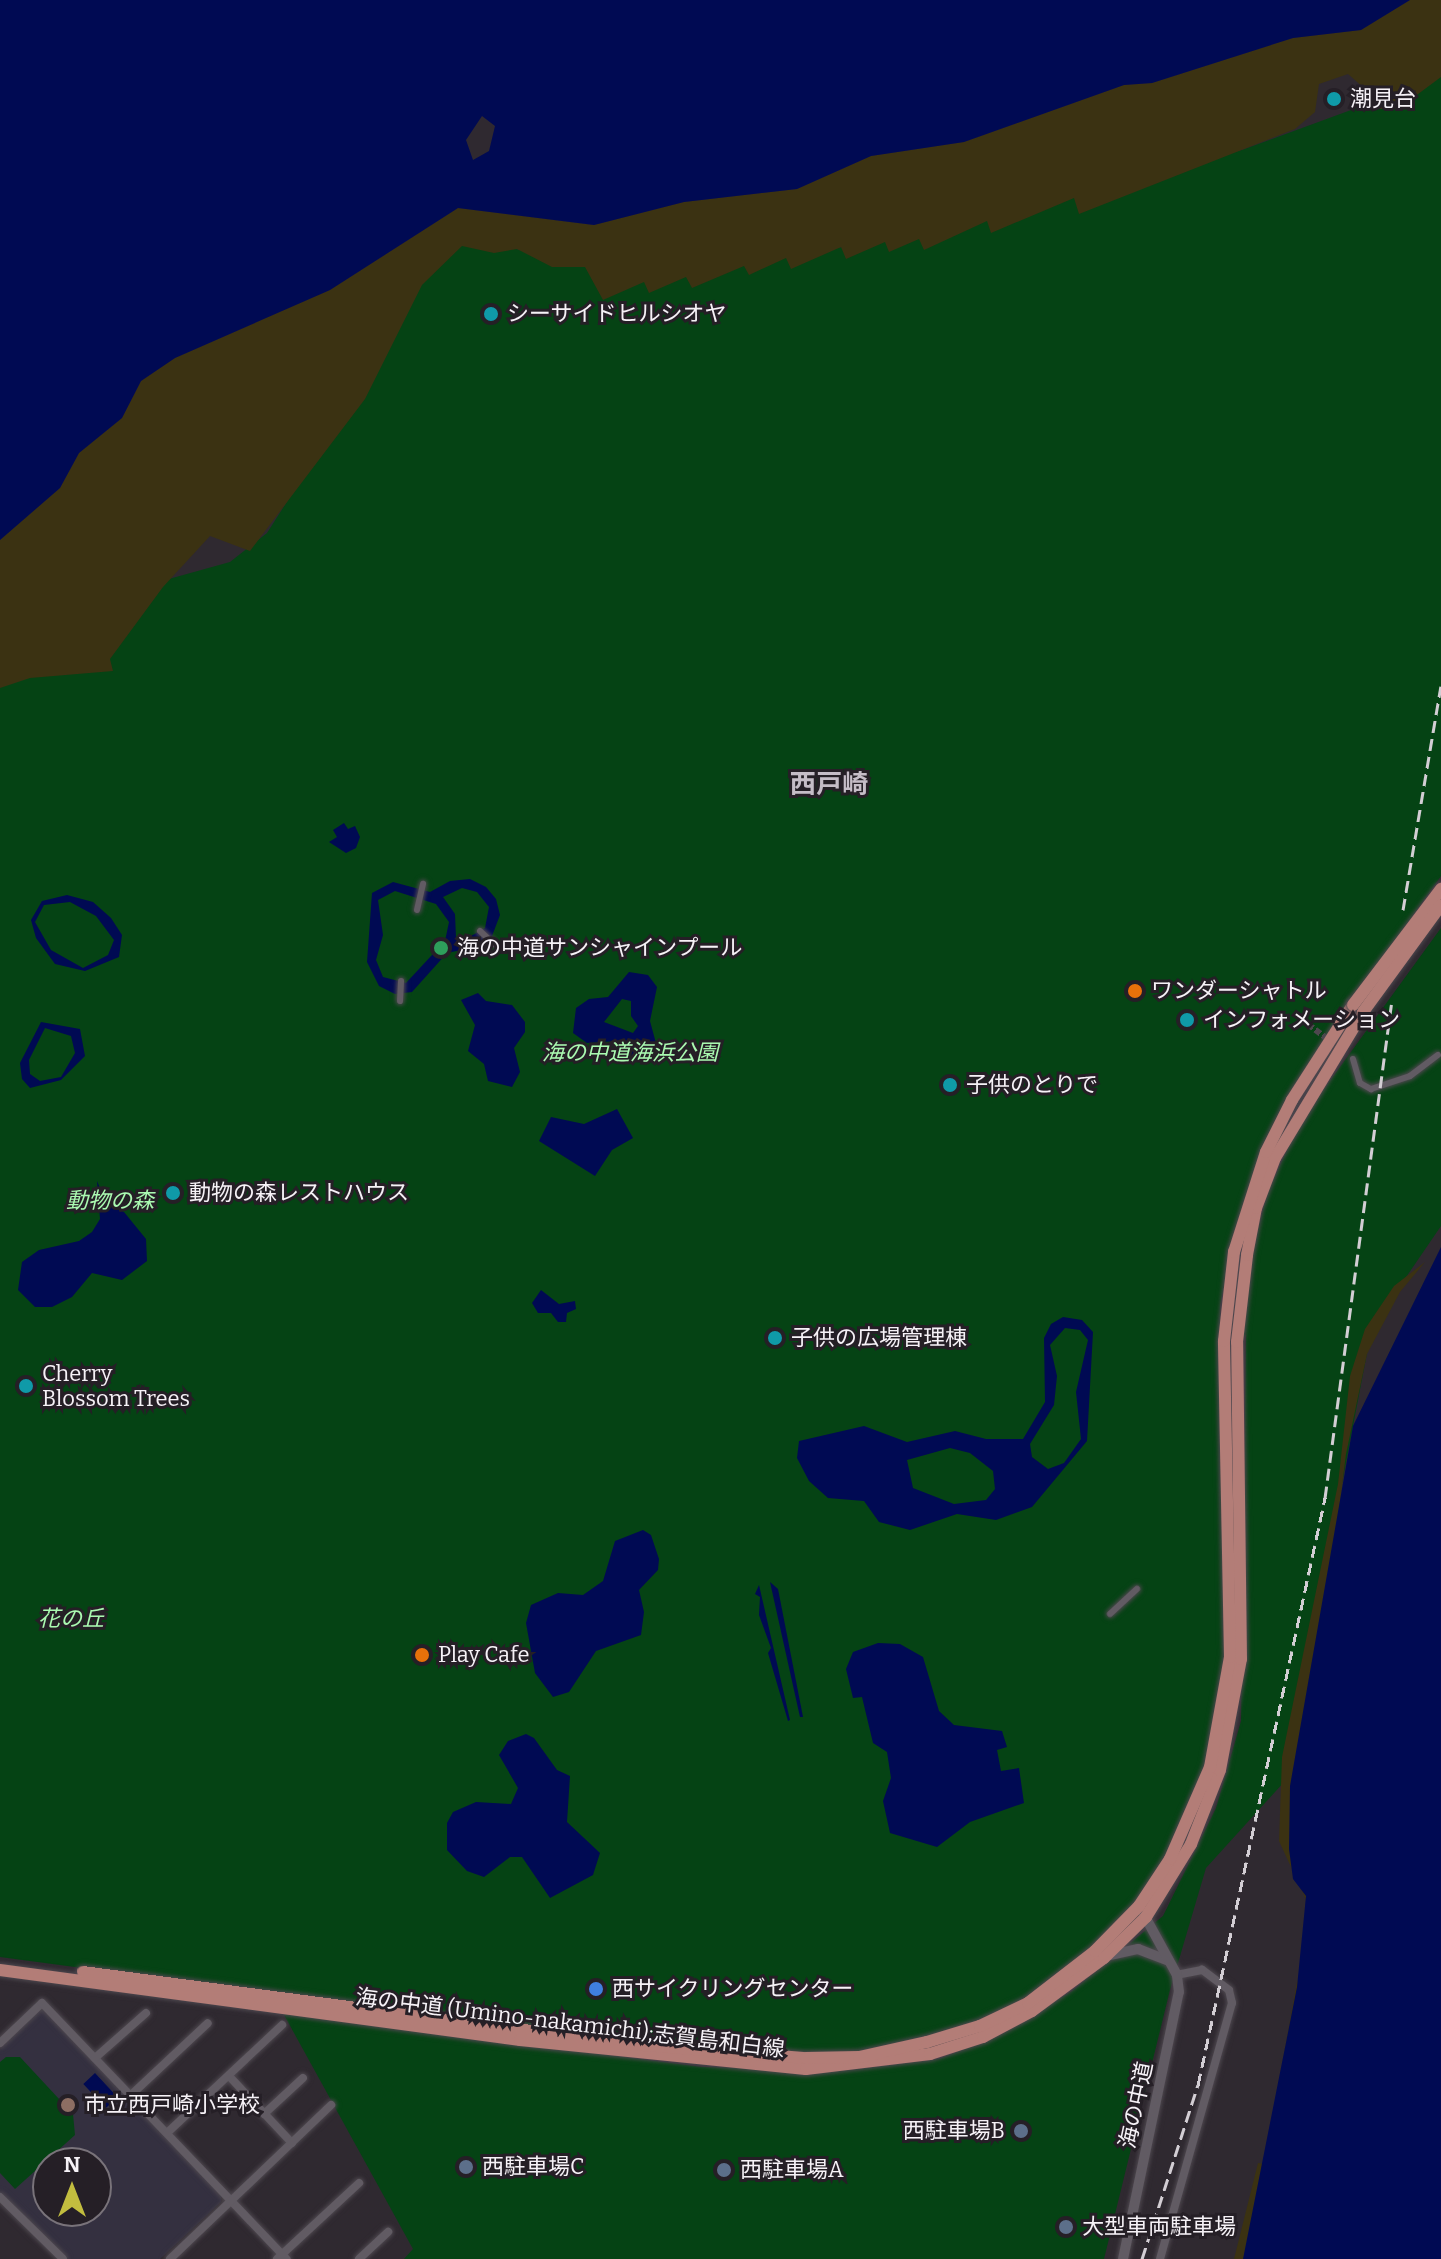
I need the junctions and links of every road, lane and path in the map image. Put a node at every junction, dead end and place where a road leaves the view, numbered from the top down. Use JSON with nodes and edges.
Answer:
{"nodes":[{"id":1,"x":422,"y":886,"type":"dead end"},
{"id":2,"x":1441,"y":889,"type":"edge"},
{"id":3,"x":1441,"y":905,"type":"edge"},
{"id":4,"x":417,"y":908,"type":"dead end"},
{"id":5,"x":481,"y":932,"type":"dead end"},
{"id":6,"x":492,"y":943,"type":"dead end"},
{"id":7,"x":401,"y":982,"type":"dead end"},
{"id":8,"x":400,"y":999,"type":"dead end"},
{"id":9,"x":1358,"y":1009,"type":"junction"},
{"id":10,"x":1438,"y":1055,"type":"dead end"},
{"id":11,"x":1353,"y":1059,"type":"dead end"},
{"id":12,"x":1137,"y":1589,"type":"dead end"},
{"id":13,"x":1110,"y":1614,"type":"dead end"},
{"id":14,"x":1142,"y":1912,"type":"junction"},
{"id":15,"x":1104,"y":1958,"type":"junction"},
{"id":16,"x":1169,"y":1961,"type":"junction"},
{"id":17,"x":0,"y":1962,"type":"edge"},
{"id":18,"x":0,"y":1970,"type":"edge"},
{"id":19,"x":1177,"y":1975,"type":"junction"},
{"id":20,"x":146,"y":2013,"type":"dead end"},
{"id":21,"x":208,"y":2023,"type":"dead end"},
{"id":22,"x":282,"y":2025,"type":"dead end"},
{"id":23,"x":0,"y":2043,"type":"edge"},
{"id":24,"x":95,"y":2058,"type":"junction"},
{"id":25,"x":229,"y":2076,"type":"junction"},
{"id":26,"x":303,"y":2078,"type":"dead end"},
{"id":27,"x":131,"y":2095,"type":"junction"},
{"id":28,"x":331,"y":2105,"type":"dead end"},
{"id":29,"x":264,"y":2114,"type":"junction"},
{"id":30,"x":167,"y":2133,"type":"junction"},
{"id":31,"x":292,"y":2143,"type":"junction"},
{"id":32,"x":359,"y":2183,"type":"dead end"},
{"id":33,"x":0,"y":2197,"type":"edge"},
{"id":34,"x":231,"y":2201,"type":"junction"},
{"id":35,"x":388,"y":2232,"type":"dead end"},
{"id":36,"x":282,"y":2257,"type":"edge"},
{"id":37,"x":63,"y":2259,"type":"edge"},
{"id":38,"x":170,"y":2259,"type":"edge"},
{"id":39,"x":359,"y":2259,"type":"edge"},
{"id":40,"x":1123,"y":2259,"type":"edge"},
{"id":41,"x":1160,"y":2259,"type":"edge"}],
"edges":[{"from":1,"to":4,"type":"street"},
{"from":2,"to":9,"type":"main road","bridge":true},
{"from":3,"to":9,"type":"main road","bridge":true},
{"from":5,"to":6,"type":"street"},
{"from":7,"to":8,"type":"street"},
{"from":9,"to":14,"type":"main road","name":"海の中道 (Umino-nakamichi);志賀島和白線"},
{"from":10,"to":11,"type":"street"},
{"from":12,"to":13,"type":"street"},
{"from":14,"to":15,"type":"main road","name":"海の中道 (Umino-nakamichi);志賀島和白線"},
{"from":14,"to":16,"type":"street"},
{"from":14,"to":17,"type":"main road","name":"海の中道 (Umino-nakamichi);志賀島和白線"},
{"from":15,"to":16,"type":"street"},
{"from":15,"to":18,"type":"main road","name":"海の中道 (Umino-nakamichi);志賀島和白線"},
{"from":16,"to":19,"type":"street"},
{"from":19,"to":40,"type":"street","name":"海の中道"},
{"from":19,"to":41,"type":"street"},
{"from":20,"to":24,"type":"street"},
{"from":21,"to":27,"type":"street"},
{"from":22,"to":25,"type":"street"},
{"from":23,"to":24,"type":"street"},
{"from":24,"to":27,"type":"street"},
{"from":25,"to":29,"type":"street"},
{"from":25,"to":30,"type":"street"},
{"from":26,"to":29,"type":"street"},
{"from":27,"to":30,"type":"street"},
{"from":28,"to":31,"type":"street"},
{"from":29,"to":31,"type":"street"},
{"from":30,"to":34,"type":"street"},
{"from":31,"to":34,"type":"street"},
{"from":32,"to":36,"type":"street"},
{"from":33,"to":37,"type":"street"},
{"from":34,"to":36,"type":"street"},
{"from":34,"to":38,"type":"street"},
{"from":35,"to":39,"type":"street"}]}
